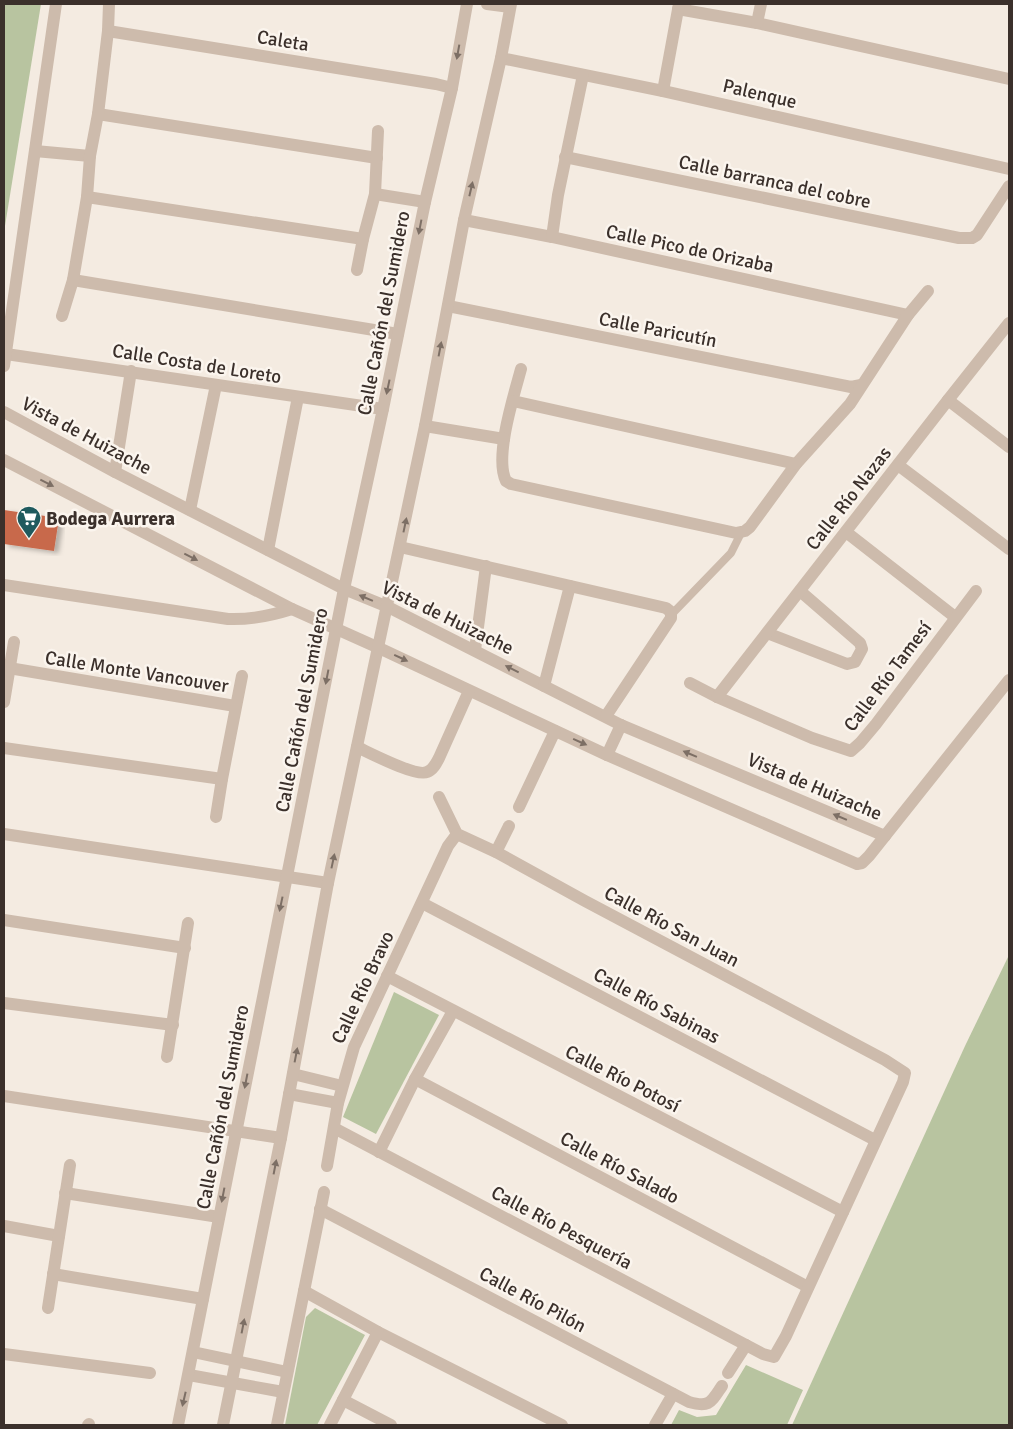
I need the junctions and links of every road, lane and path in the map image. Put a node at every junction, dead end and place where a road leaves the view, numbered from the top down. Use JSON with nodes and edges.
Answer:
{"nodes":[{"id":1,"x":56,"y":4,"type":"edge"},
{"id":2,"x":109,"y":4,"type":"edge"},
{"id":3,"x":467,"y":4,"type":"edge"},
{"id":4,"x":487,"y":4,"type":"edge"},
{"id":5,"x":761,"y":4,"type":"edge"},
{"id":6,"x":511,"y":5,"type":"edge"},
{"id":7,"x":678,"y":7,"type":"edge"},
{"id":8,"x":757,"y":23,"type":"junction"},
{"id":9,"x":108,"y":31,"type":"junction"},
{"id":10,"x":501,"y":58,"type":"junction"},
{"id":11,"x":582,"y":75,"type":"junction"},
{"id":12,"x":1009,"y":79,"type":"edge"},
{"id":13,"x":452,"y":88,"type":"junction"},
{"id":14,"x":664,"y":91,"type":"junction"},
{"id":15,"x":98,"y":114,"type":"junction"},
{"id":16,"x":378,"y":131,"type":"dead end"},
{"id":17,"x":35,"y":151,"type":"junction"},
{"id":18,"x":90,"y":156,"type":"junction"},
{"id":19,"x":565,"y":157,"type":"junction"},
{"id":20,"x":377,"y":158,"type":"junction"},
{"id":21,"x":1009,"y":169,"type":"edge"},
{"id":22,"x":1009,"y":186,"type":"edge"},
{"id":23,"x":375,"y":194,"type":"junction"},
{"id":24,"x":87,"y":196,"type":"junction"},
{"id":25,"x":425,"y":202,"type":"junction"},
{"id":26,"x":464,"y":220,"type":"junction"},
{"id":27,"x":552,"y":237,"type":"junction"},
{"id":28,"x":362,"y":239,"type":"junction"},
{"id":29,"x":357,"y":270,"type":"dead end"},
{"id":30,"x":74,"y":280,"type":"junction"},
{"id":31,"x":928,"y":291,"type":"dead end"},
{"id":32,"x":448,"y":306,"type":"junction"},
{"id":33,"x":908,"y":315,"type":"junction"},
{"id":34,"x":62,"y":316,"type":"dead end"},
{"id":35,"x":1009,"y":323,"type":"edge"},
{"id":36,"x":398,"y":334,"type":"junction"},
{"id":37,"x":998,"y":336,"type":"junction"},
{"id":38,"x":1009,"y":344,"type":"edge"},
{"id":39,"x":5,"y":360,"type":"edge"},
{"id":40,"x":521,"y":369,"type":"dead end"},
{"id":41,"x":132,"y":371,"type":"junction"},
{"id":42,"x":216,"y":384,"type":"junction"},
{"id":43,"x":861,"y":385,"type":"junction"},
{"id":44,"x":298,"y":397,"type":"junction"},
{"id":45,"x":948,"y":400,"type":"junction"},
{"id":46,"x":513,"y":401,"type":"junction"},
{"id":47,"x":383,"y":409,"type":"junction"},
{"id":48,"x":4,"y":412,"type":"edge"},
{"id":49,"x":425,"y":426,"type":"junction"},
{"id":50,"x":504,"y":439,"type":"junction"},
{"id":51,"x":1009,"y":447,"type":"edge"},
{"id":52,"x":4,"y":460,"type":"edge"},
{"id":53,"x":796,"y":464,"type":"junction"},
{"id":54,"x":898,"y":465,"type":"junction"},
{"id":55,"x":115,"y":472,"type":"junction"},
{"id":56,"x":190,"y":510,"type":"junction"},
{"id":57,"x":743,"y":532,"type":"junction"},
{"id":58,"x":846,"y":532,"type":"junction"},
{"id":59,"x":400,"y":547,"type":"junction"},
{"id":60,"x":1009,"y":549,"type":"edge"},
{"id":61,"x":268,"y":550,"type":"junction"},
{"id":62,"x":486,"y":566,"type":"junction"},
{"id":63,"x":4,"y":585,"type":"edge"},
{"id":64,"x":570,"y":586,"type":"junction"},
{"id":65,"x":344,"y":589,"type":"junction"},
{"id":66,"x":800,"y":591,"type":"junction"},
{"id":67,"x":976,"y":591,"type":"dead end"},
{"id":68,"x":388,"y":607,"type":"junction"},
{"id":69,"x":292,"y":609,"type":"junction"},
{"id":70,"x":670,"y":613,"type":"junction"},
{"id":71,"x":955,"y":618,"type":"junction"},
{"id":72,"x":337,"y":629,"type":"junction"},
{"id":73,"x":766,"y":633,"type":"junction"},
{"id":74,"x":14,"y":642,"type":"dead end"},
{"id":75,"x":379,"y":648,"type":"junction"},
{"id":76,"x":475,"y":650,"type":"junction"},
{"id":77,"x":10,"y":668,"type":"junction"},
{"id":78,"x":242,"y":676,"type":"dead end"},
{"id":79,"x":1009,"y":680,"type":"edge"},
{"id":80,"x":690,"y":683,"type":"dead end"},
{"id":81,"x":544,"y":686,"type":"junction"},
{"id":82,"x":469,"y":690,"type":"junction"},
{"id":83,"x":717,"y":697,"type":"junction"},
{"id":84,"x":4,"y":702,"type":"edge"},
{"id":85,"x":235,"y":706,"type":"junction"},
{"id":86,"x":606,"y":716,"type":"junction"},
{"id":87,"x":621,"y":725,"type":"junction"},
{"id":88,"x":555,"y":731,"type":"junction"},
{"id":89,"x":4,"y":748,"type":"edge"},
{"id":90,"x":357,"y":748,"type":"junction"},
{"id":91,"x":607,"y":755,"type":"junction"},
{"id":92,"x":222,"y":779,"type":"junction"},
{"id":93,"x":439,"y":798,"type":"dead end"},
{"id":94,"x":519,"y":807,"type":"dead end"},
{"id":95,"x":216,"y":817,"type":"dead end"},
{"id":96,"x":509,"y":826,"type":"dead end"},
{"id":97,"x":4,"y":834,"type":"edge"},
{"id":98,"x":457,"y":834,"type":"junction"},
{"id":99,"x":885,"y":836,"type":"junction"},
{"id":100,"x":496,"y":852,"type":"junction"},
{"id":101,"x":287,"y":877,"type":"junction"},
{"id":102,"x":328,"y":883,"type":"junction"},
{"id":103,"x":422,"y":903,"type":"junction"},
{"id":104,"x":4,"y":920,"type":"edge"},
{"id":105,"x":188,"y":923,"type":"dead end"},
{"id":106,"x":185,"y":948,"type":"junction"},
{"id":107,"x":387,"y":976,"type":"junction"},
{"id":108,"x":4,"y":1003,"type":"edge"},
{"id":109,"x":453,"y":1011,"type":"junction"},
{"id":110,"x":173,"y":1025,"type":"junction"},
{"id":111,"x":167,"y":1057,"type":"dead end"},
{"id":112,"x":293,"y":1074,"type":"junction"},
{"id":113,"x":415,"y":1080,"type":"junction"},
{"id":114,"x":342,"y":1086,"type":"junction"},
{"id":115,"x":289,"y":1094,"type":"junction"},
{"id":116,"x":4,"y":1096,"type":"edge"},
{"id":117,"x":338,"y":1103,"type":"junction"},
{"id":118,"x":334,"y":1128,"type":"junction"},
{"id":119,"x":236,"y":1130,"type":"junction"},
{"id":120,"x":281,"y":1138,"type":"junction"},
{"id":121,"x":875,"y":1140,"type":"junction"},
{"id":122,"x":379,"y":1152,"type":"junction"},
{"id":123,"x":70,"y":1165,"type":"dead end"},
{"id":124,"x":327,"y":1166,"type":"dead end"},
{"id":125,"x":324,"y":1192,"type":"dead end"},
{"id":126,"x":65,"y":1193,"type":"junction"},
{"id":127,"x":320,"y":1210,"type":"junction"},
{"id":128,"x":842,"y":1212,"type":"junction"},
{"id":129,"x":219,"y":1217,"type":"junction"},
{"id":130,"x":4,"y":1226,"type":"edge"},
{"id":131,"x":59,"y":1236,"type":"junction"},
{"id":132,"x":53,"y":1274,"type":"junction"},
{"id":133,"x":808,"y":1288,"type":"junction"},
{"id":134,"x":304,"y":1291,"type":"junction"},
{"id":135,"x":203,"y":1299,"type":"junction"},
{"id":136,"x":48,"y":1308,"type":"dead end"},
{"id":137,"x":378,"y":1332,"type":"junction"},
{"id":138,"x":746,"y":1345,"type":"junction"},
{"id":139,"x":194,"y":1352,"type":"junction"},
{"id":140,"x":4,"y":1354,"type":"edge"},
{"id":141,"x":236,"y":1361,"type":"junction"},
{"id":142,"x":287,"y":1372,"type":"junction"},
{"id":143,"x":150,"y":1373,"type":"dead end"},
{"id":144,"x":728,"y":1374,"type":"dead end"},
{"id":145,"x":190,"y":1375,"type":"junction"},
{"id":146,"x":232,"y":1383,"type":"junction"},
{"id":147,"x":722,"y":1386,"type":"dead end"},
{"id":148,"x":283,"y":1392,"type":"junction"},
{"id":149,"x":674,"y":1394,"type":"junction"},
{"id":150,"x":343,"y":1400,"type":"junction"},
{"id":151,"x":178,"y":1425,"type":"edge"},
{"id":152,"x":223,"y":1425,"type":"edge"},
{"id":153,"x":276,"y":1425,"type":"edge"},
{"id":154,"x":330,"y":1425,"type":"edge"},
{"id":155,"x":392,"y":1425,"type":"edge"},
{"id":156,"x":562,"y":1425,"type":"edge"},
{"id":157,"x":655,"y":1425,"type":"edge"}],
"edges":[{"from":1,"to":17,"type":"street"},
{"from":2,"to":9,"type":"street"},
{"from":3,"to":13,"type":"street","name":"Calle Cañón del Sumidero","one_way":true},
{"from":4,"to":6,"type":"street"},
{"from":5,"to":8,"type":"street"},
{"from":6,"to":10,"type":"street"},
{"from":7,"to":8,"type":"street"},
{"from":7,"to":14,"type":"street"},
{"from":8,"to":12,"type":"street"},
{"from":9,"to":13,"type":"street","name":"Caleta"},
{"from":9,"to":15,"type":"street"},
{"from":10,"to":11,"type":"street","name":"Palenque"},
{"from":26,"to":10,"type":"street","one_way":true},
{"from":11,"to":14,"type":"street","name":"Palenque"},
{"from":11,"to":19,"type":"street"},
{"from":13,"to":25,"type":"street","name":"Calle Cañón del Sumidero"},
{"from":14,"to":21,"type":"street","name":"Palenque"},
{"from":15,"to":18,"type":"street"},
{"from":15,"to":20,"type":"street"},
{"from":16,"to":20,"type":"street"},
{"from":17,"to":18,"type":"street"},
{"from":17,"to":39,"type":"street"},
{"from":18,"to":24,"type":"street"},
{"from":19,"to":22,"type":"street","name":"Calle barranca del cobre"},
{"from":19,"to":27,"type":"street"},
{"from":20,"to":23,"type":"street"},
{"from":23,"to":25,"type":"street"},
{"from":23,"to":28,"type":"street"},
{"from":24,"to":28,"type":"street"},
{"from":24,"to":30,"type":"street"},
{"from":25,"to":36,"type":"street","name":"Calle Cañón del Sumidero","one_way":true},
{"from":26,"to":27,"type":"street","name":"Calle Pico de Orizaba"},
{"from":26,"to":32,"type":"street"},
{"from":27,"to":33,"type":"street","name":"Calle Pico de Orizaba"},
{"from":28,"to":29,"type":"street"},
{"from":30,"to":34,"type":"street"},
{"from":30,"to":36,"type":"street"},
{"from":31,"to":33,"type":"street"},
{"from":32,"to":43,"type":"street","name":"Calle Paricutín"},
{"from":49,"to":32,"type":"street","one_way":true},
{"from":33,"to":43,"type":"street"},
{"from":35,"to":37,"type":"street","name":"Calle Río Nazas"},
{"from":36,"to":47,"type":"street","name":"Calle Cañón del Sumidero","one_way":true},
{"from":37,"to":38,"type":"street"},
{"from":37,"to":45,"type":"street","name":"Calle Río Nazas"},
{"from":39,"to":41,"type":"street","name":"Calle Costa de Loreto"},
{"from":40,"to":46,"type":"street"},
{"from":41,"to":42,"type":"street","name":"Calle Costa de Loreto"},
{"from":41,"to":55,"type":"street"},
{"from":42,"to":44,"type":"street","name":"Calle Costa de Loreto"},
{"from":42,"to":56,"type":"street"},
{"from":43,"to":53,"type":"street"},
{"from":44,"to":47,"type":"street","name":"Calle Costa de Loreto"},
{"from":44,"to":61,"type":"street"},
{"from":45,"to":51,"type":"street"},
{"from":45,"to":54,"type":"street","name":"Calle Río Nazas"},
{"from":46,"to":50,"type":"street"},
{"from":46,"to":53,"type":"street"},
{"from":47,"to":65,"type":"street","name":"Calle Cañón del Sumidero"},
{"from":48,"to":55,"type":"street","name":"Vista de Huizache"},
{"from":49,"to":50,"type":"street"},
{"from":59,"to":49,"type":"street","one_way":true},
{"from":50,"to":57,"type":"street"},
{"from":52,"to":69,"type":"street","one_way":true},
{"from":53,"to":57,"type":"street"},
{"from":54,"to":58,"type":"street","name":"Calle Río Nazas"},
{"from":54,"to":60,"type":"street"},
{"from":55,"to":56,"type":"street","name":"Vista de Huizache"},
{"from":56,"to":61,"type":"street","name":"Vista de Huizache"},
{"from":57,"to":70,"type":"lane"},
{"from":58,"to":66,"type":"street","name":"Calle Río Nazas"},
{"from":58,"to":71,"type":"street","name":"Calle Río Tamesí"},
{"from":59,"to":62,"type":"street"},
{"from":59,"to":68,"type":"street"},
{"from":61,"to":65,"type":"street","name":"Vista de Huizache"},
{"from":62,"to":64,"type":"street"},
{"from":62,"to":76,"type":"street"},
{"from":63,"to":69,"type":"street"},
{"from":64,"to":70,"type":"street"},
{"from":64,"to":81,"type":"street"},
{"from":68,"to":65,"type":"street","name":"Vista de Huizache","one_way":true},
{"from":65,"to":72,"type":"street","name":"Calle Cañón del Sumidero"},
{"from":66,"to":73,"type":"street","name":"Calle Río Nazas"},
{"from":66,"to":73,"type":"street"},
{"from":67,"to":71,"type":"street"},
{"from":68,"to":75,"type":"street"},
{"from":68,"to":76,"type":"street","name":"Vista de Huizache"},
{"from":69,"to":72,"type":"street"},
{"from":70,"to":86,"type":"street"},
{"from":71,"to":83,"type":"street","name":"Calle Río Tamesí"},
{"from":72,"to":75,"type":"street"},
{"from":72,"to":101,"type":"street","name":"Calle Cañón del Sumidero","one_way":true},
{"from":73,"to":83,"type":"street","name":"Calle Río Nazas"},
{"from":74,"to":77,"type":"street"},
{"from":75,"to":82,"type":"street","one_way":true},
{"from":75,"to":90,"type":"street"},
{"from":81,"to":76,"type":"street","name":"Vista de Huizache","one_way":true},
{"from":77,"to":84,"type":"street"},
{"from":77,"to":85,"type":"street","name":"Calle Monte Vancouver"},
{"from":78,"to":85,"type":"street"},
{"from":79,"to":99,"type":"street"},
{"from":80,"to":83,"type":"street"},
{"from":81,"to":86,"type":"street","name":"Vista de Huizache"},
{"from":82,"to":88,"type":"street"},
{"from":82,"to":90,"type":"street"},
{"from":85,"to":92,"type":"street","name":"Calle Monte Vancouver"},
{"from":86,"to":87,"type":"street","name":"Vista de Huizache"},
{"from":87,"to":91,"type":"street"},
{"from":99,"to":87,"type":"street","name":"Vista de Huizache","one_way":true},
{"from":88,"to":91,"type":"street","one_way":true},
{"from":88,"to":94,"type":"street"},
{"from":89,"to":92,"type":"street"},
{"from":102,"to":90,"type":"street","one_way":true},
{"from":91,"to":99,"type":"street"},
{"from":92,"to":95,"type":"street","name":"Calle Monte Vancouver"},
{"from":93,"to":98,"type":"street"},
{"from":96,"to":100,"type":"street"},
{"from":97,"to":101,"type":"street"},
{"from":98,"to":100,"type":"street","name":"Calle Río San Juan"},
{"from":98,"to":103,"type":"street","name":"Calle Río Bravo"},
{"from":100,"to":121,"type":"street","name":"Calle Río San Juan"},
{"from":101,"to":102,"type":"street"},
{"from":101,"to":119,"type":"street","name":"Calle Cañón del Sumidero","one_way":true},
{"from":112,"to":102,"type":"street","one_way":true},
{"from":103,"to":107,"type":"street","name":"Calle Río Bravo"},
{"from":103,"to":121,"type":"street","name":"Calle Río Sabinas"},
{"from":104,"to":106,"type":"street"},
{"from":105,"to":106,"type":"street"},
{"from":106,"to":110,"type":"street"},
{"from":107,"to":109,"type":"street","name":"Calle Río Potosí"},
{"from":107,"to":114,"type":"street","name":"Calle Río Bravo"},
{"from":108,"to":110,"type":"street"},
{"from":109,"to":113,"type":"street"},
{"from":109,"to":128,"type":"street","name":"Calle Río Potosí"},
{"from":110,"to":111,"type":"street"},
{"from":112,"to":114,"type":"street"},
{"from":112,"to":115,"type":"street"},
{"from":113,"to":122,"type":"street"},
{"from":113,"to":133,"type":"street","name":"Calle Río Salado"},
{"from":114,"to":117,"type":"street","name":"Calle Río Bravo"},
{"from":115,"to":117,"type":"street"},
{"from":115,"to":120,"type":"street"},
{"from":116,"to":119,"type":"street"},
{"from":117,"to":118,"type":"street","name":"Calle Río Bravo"},
{"from":118,"to":122,"type":"street","name":"Calle Río Pesquería"},
{"from":118,"to":124,"type":"street","name":"Calle Río Bravo"},
{"from":119,"to":120,"type":"street"},
{"from":119,"to":129,"type":"street","name":"Calle Cañón del Sumidero","one_way":true},
{"from":141,"to":120,"type":"street","one_way":true},
{"from":121,"to":128,"type":"street"},
{"from":122,"to":138,"type":"street","name":"Calle Río Pesquería"},
{"from":123,"to":126,"type":"street"},
{"from":125,"to":127,"type":"street"},
{"from":126,"to":129,"type":"street"},
{"from":126,"to":131,"type":"street"},
{"from":127,"to":134,"type":"street"},
{"from":127,"to":149,"type":"street","name":"Calle Río Pilón"},
{"from":128,"to":133,"type":"street"},
{"from":129,"to":135,"type":"street","name":"Calle Cañón del Sumidero"},
{"from":130,"to":131,"type":"street"},
{"from":131,"to":132,"type":"street"},
{"from":132,"to":135,"type":"street"},
{"from":132,"to":136,"type":"street"},
{"from":133,"to":138,"type":"street","name":"Calle Río Pesquería"},
{"from":134,"to":137,"type":"street"},
{"from":134,"to":142,"type":"street"},
{"from":135,"to":139,"type":"street","name":"Calle Cañón del Sumidero"},
{"from":137,"to":150,"type":"street"},
{"from":137,"to":156,"type":"street"},
{"from":138,"to":144,"type":"street"},
{"from":139,"to":141,"type":"street"},
{"from":139,"to":145,"type":"street","name":"Calle Cañón del Sumidero"},
{"from":140,"to":143,"type":"street"},
{"from":141,"to":142,"type":"street"},
{"from":141,"to":146,"type":"street"},
{"from":142,"to":148,"type":"street"},
{"from":145,"to":146,"type":"street"},
{"from":145,"to":151,"type":"street","name":"Calle Cañón del Sumidero","one_way":true},
{"from":146,"to":148,"type":"street"},
{"from":146,"to":152,"type":"street"},
{"from":147,"to":149,"type":"street","name":"Calle Río Pilón"},
{"from":148,"to":153,"type":"street"},
{"from":149,"to":157,"type":"street"},
{"from":150,"to":154,"type":"street"},
{"from":150,"to":155,"type":"street"}]}
